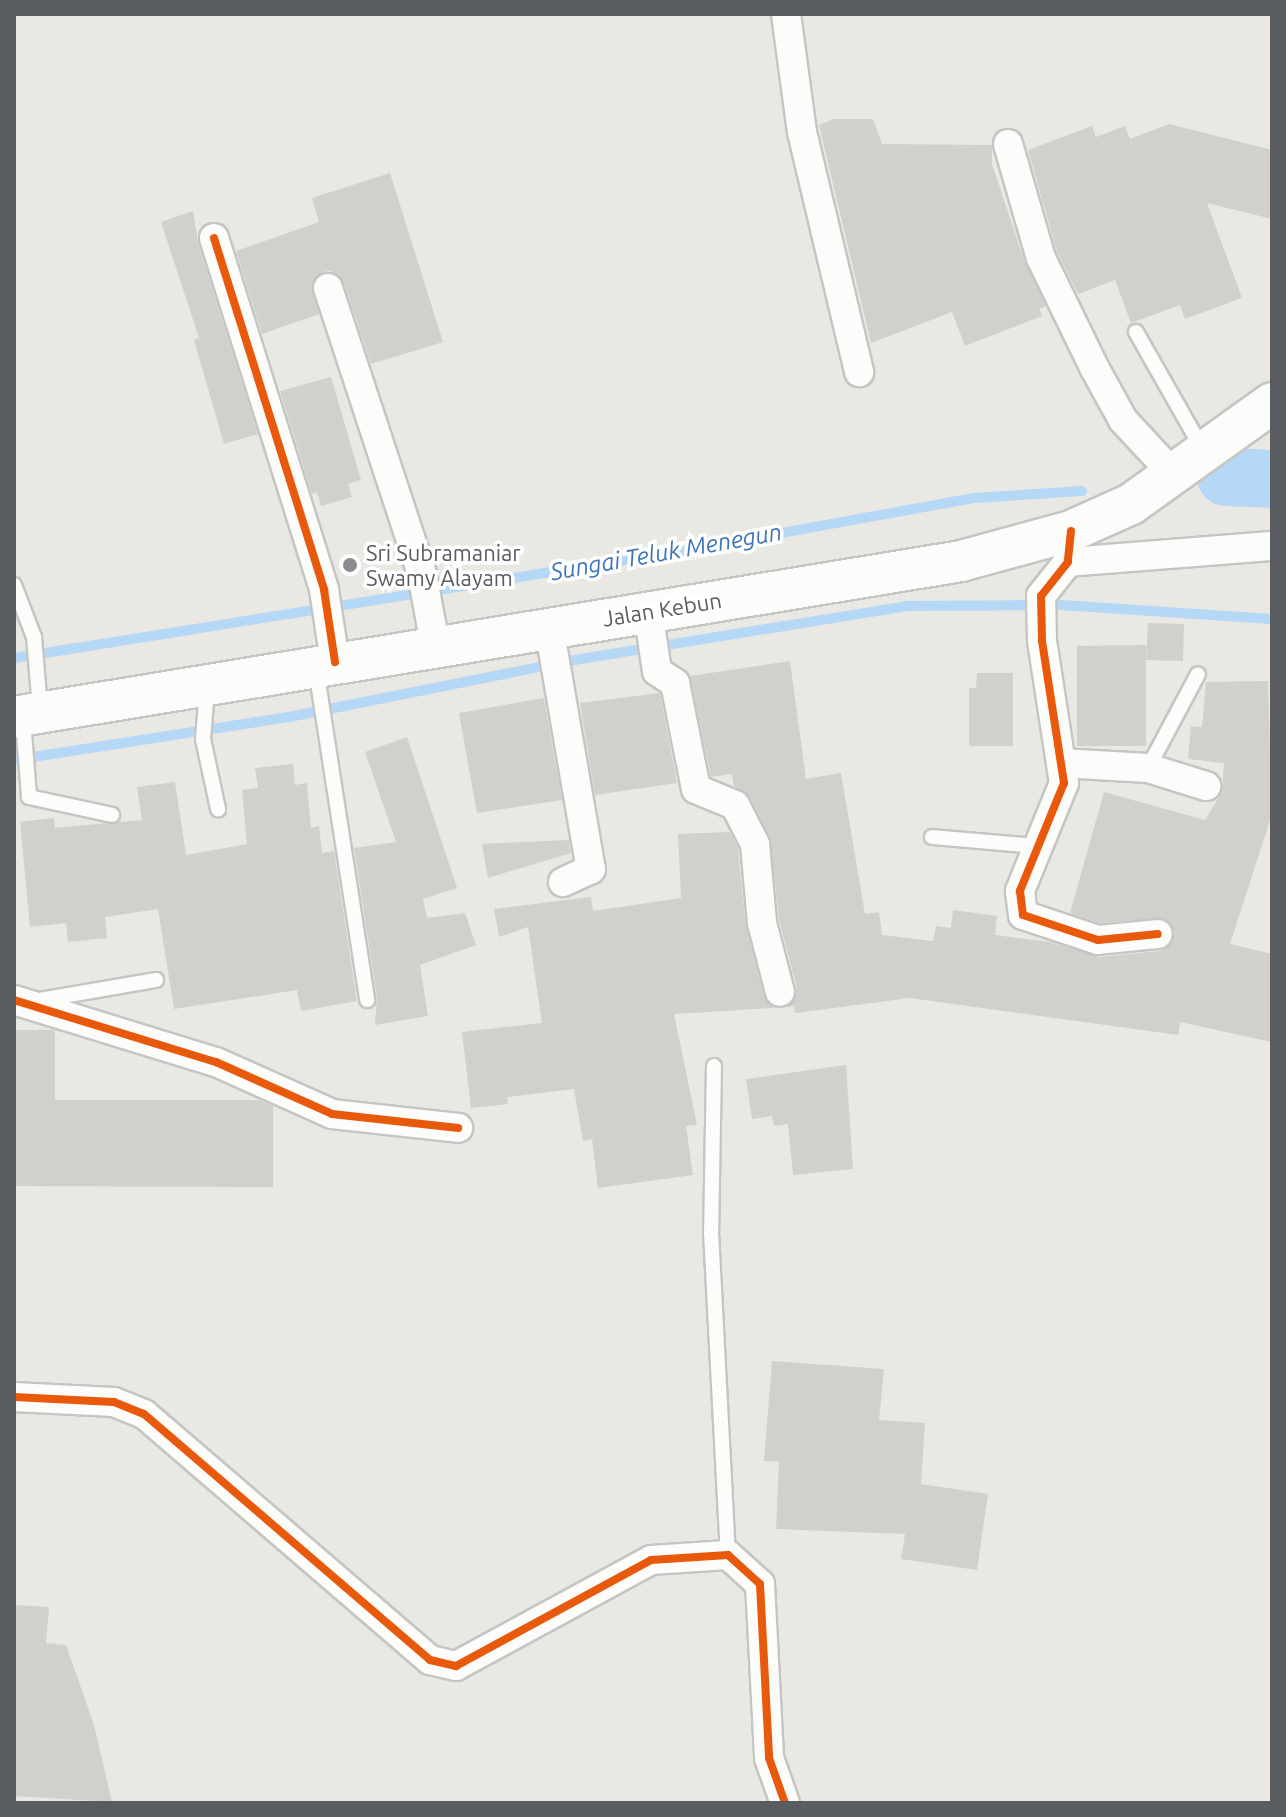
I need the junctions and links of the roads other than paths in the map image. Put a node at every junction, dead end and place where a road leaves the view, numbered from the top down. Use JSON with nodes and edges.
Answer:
{"nodes":[{"id":1,"x":786,"y":14,"type":"edge"},
{"id":2,"x":1008,"y":144,"type":"dead end"},
{"id":3,"x":214,"y":238,"type":"dead end"},
{"id":4,"x":328,"y":288,"type":"dead end"},
{"id":5,"x":1136,"y":332,"type":"dead end"},
{"id":6,"x":859,"y":372,"type":"dead end"},
{"id":7,"x":1272,"y":403,"type":"edge"},
{"id":8,"x":1189,"y":464,"type":"junction"},
{"id":9,"x":1069,"y":546,"type":"junction"},
{"id":10,"x":1272,"y":546,"type":"edge"},
{"id":11,"x":14,"y":585,"type":"edge"},
{"id":12,"x":652,"y":634,"type":"junction"},
{"id":13,"x":435,"y":644,"type":"junction"},
{"id":14,"x":554,"y":651,"type":"junction"},
{"id":15,"x":325,"y":663,"type":"junction"},
{"id":16,"x":1198,"y":674,"type":"dead end"},
{"id":17,"x":206,"y":703,"type":"junction"},
{"id":18,"x":25,"y":723,"type":"edge"},
{"id":19,"x":1061,"y":763,"type":"junction"},
{"id":20,"x":1148,"y":768,"type":"junction"},
{"id":21,"x":1206,"y":786,"type":"dead end"},
{"id":22,"x":21,"y":797,"type":"edge"},
{"id":23,"x":218,"y":809,"type":"dead end"},
{"id":24,"x":112,"y":815,"type":"dead end"},
{"id":25,"x":932,"y":837,"type":"dead end"},
{"id":26,"x":1035,"y":846,"type":"junction"},
{"id":27,"x":563,"y":882,"type":"dead end"},
{"id":28,"x":1158,"y":934,"type":"dead end"},
{"id":29,"x":156,"y":980,"type":"dead end"},
{"id":30,"x":780,"y":992,"type":"dead end"},
{"id":31,"x":367,"y":1000,"type":"dead end"},
{"id":32,"x":20,"y":1002,"type":"edge"},
{"id":33,"x":714,"y":1066,"type":"dead end"},
{"id":34,"x":458,"y":1128,"type":"dead end"},
{"id":35,"x":14,"y":1397,"type":"edge"},
{"id":36,"x":728,"y":1555,"type":"junction"},
{"id":37,"x":785,"y":1803,"type":"edge"}],
"edges":[{"from":1,"to":6,"type":"street"},
{"from":2,"to":8,"type":"street"},
{"from":3,"to":15,"type":"street"},
{"from":4,"to":13,"type":"street"},
{"from":5,"to":8,"type":"lane"},
{"from":7,"to":8,"type":"main road","name":"Jalan Kebun"},
{"from":8,"to":9,"type":"main road","name":"Jalan Kebun"},
{"from":9,"to":10,"type":"street"},
{"from":9,"to":12,"type":"main road","name":"Jalan Kebun"},
{"from":9,"to":19,"type":"street"},
{"from":11,"to":18,"type":"lane"},
{"from":12,"to":14,"type":"main road","name":"Jalan Kebun"},
{"from":12,"to":30,"type":"street"},
{"from":13,"to":14,"type":"main road","name":"Jalan Kebun"},
{"from":13,"to":15,"type":"main road","name":"Jalan Kebun"},
{"from":14,"to":27,"type":"street"},
{"from":15,"to":17,"type":"main road","name":"Jalan Kebun"},
{"from":15,"to":31,"type":"lane"},
{"from":16,"to":20,"type":"lane"},
{"from":17,"to":18,"type":"main road","name":"Jalan Kebun"},
{"from":17,"to":23,"type":"lane"},
{"from":18,"to":22,"type":"lane"},
{"from":19,"to":20,"type":"street"},
{"from":19,"to":26,"type":"street"},
{"from":20,"to":21,"type":"street"},
{"from":22,"to":24,"type":"lane"},
{"from":25,"to":26,"type":"lane"},
{"from":26,"to":28,"type":"street"},
{"from":29,"to":32,"type":"lane"},
{"from":32,"to":34,"type":"street"},
{"from":33,"to":36,"type":"lane"},
{"from":35,"to":36,"type":"street"},
{"from":36,"to":37,"type":"street"}]}
